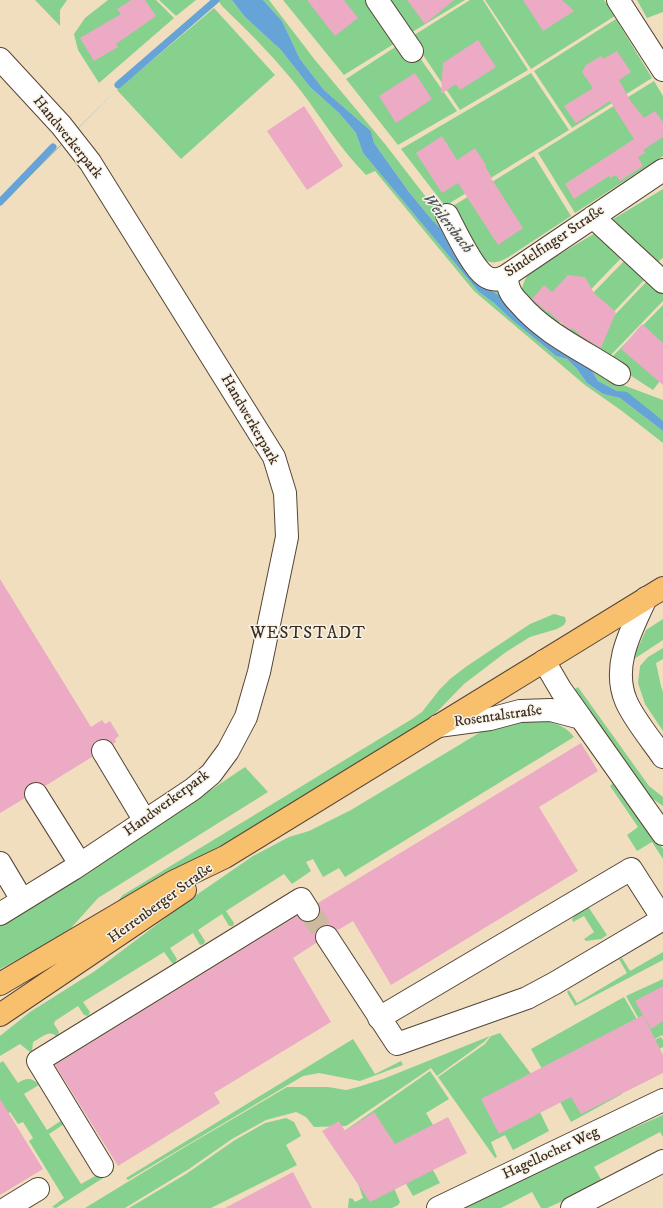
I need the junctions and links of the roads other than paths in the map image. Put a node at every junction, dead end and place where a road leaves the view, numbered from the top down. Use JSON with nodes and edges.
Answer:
{"nodes":[{"id":1,"x":377,"y":0,"type":"edge"},
{"id":2,"x":618,"y":0,"type":"edge"},
{"id":3,"x":412,"y":51,"type":"dead end"},
{"id":4,"x":0,"y":59,"type":"edge"},
{"id":5,"x":663,"y":70,"type":"edge"},
{"id":6,"x":663,"y":170,"type":"edge"},
{"id":7,"x":447,"y":215,"type":"dead end"},
{"id":8,"x":593,"y":217,"type":"junction"},
{"id":9,"x":506,"y":276,"type":"junction"},
{"id":10,"x":663,"y":282,"type":"edge"},
{"id":11,"x":619,"y":374,"type":"dead end"},
{"id":12,"x":655,"y":593,"type":"edge"},
{"id":13,"x":544,"y":661,"type":"junction"},
{"id":14,"x":581,"y":718,"type":"junction"},
{"id":15,"x":438,"y":726,"type":"junction"},
{"id":16,"x":103,"y":751,"type":"dead end"},
{"id":17,"x":663,"y":757,"type":"edge"},
{"id":18,"x":36,"y":794,"type":"dead end"},
{"id":19,"x":145,"y":821,"type":"junction"},
{"id":20,"x":663,"y":834,"type":"edge"},
{"id":21,"x":225,"y":857,"type":"junction"},
{"id":22,"x":0,"y":863,"type":"edge"},
{"id":23,"x":80,"y":864,"type":"junction"},
{"id":24,"x":22,"y":900,"type":"junction"},
{"id":25,"x":308,"y":910,"type":"tunnel mouth"},
{"id":26,"x":0,"y":914,"type":"edge"},
{"id":27,"x":663,"y":919,"type":"edge"},
{"id":28,"x":327,"y":937,"type":"tunnel mouth"},
{"id":29,"x":0,"y":984,"type":"edge"},
{"id":30,"x":0,"y":1015,"type":"edge"},
{"id":31,"x":379,"y":1018,"type":"junction"},
{"id":32,"x":663,"y":1100,"type":"edge"},
{"id":33,"x":663,"y":1161,"type":"edge"},
{"id":34,"x":102,"y":1166,"type":"dead end"},
{"id":35,"x":38,"y":1189,"type":"dead end"},
{"id":36,"x":8,"y":1208,"type":"edge"},
{"id":37,"x":438,"y":1208,"type":"edge"},
{"id":38,"x":572,"y":1208,"type":"edge"}],
"edges":[{"from":1,"to":3,"type":"street"},
{"from":2,"to":5,"type":"street"},
{"from":4,"to":19,"type":"street","name":"Handwerkerpark"},
{"from":6,"to":8,"type":"street","name":"Sindelfinger Straße"},
{"from":7,"to":9,"type":"street","name":"Sindelfinger Straße"},
{"from":8,"to":9,"type":"street","name":"Sindelfinger Straße"},
{"from":8,"to":10,"type":"street"},
{"from":9,"to":11,"type":"street"},
{"from":12,"to":13,"type":"main road"},
{"from":12,"to":17,"type":"street"},
{"from":13,"to":14,"type":"street"},
{"from":13,"to":15,"type":"main road"},
{"from":14,"to":15,"type":"street","name":"Rosentalstraße"},
{"from":14,"to":20,"type":"street"},
{"from":15,"to":21,"type":"main road"},
{"from":16,"to":19,"type":"street"},
{"from":18,"to":23,"type":"street"},
{"from":19,"to":23,"type":"street","name":"Handwerkerpark"},
{"from":21,"to":29,"type":"main road","name":"Herrenberger Straße"},
{"from":21,"to":30,"type":"main road","name":"Herrenberger Straße"},
{"from":22,"to":24,"type":"street"},
{"from":23,"to":24,"type":"street","name":"Handwerkerpark"},
{"from":24,"to":26,"type":"street","name":"Handwerkerpark"},
{"from":25,"to":34,"type":"street"},
{"from":27,"to":31,"type":"street"},
{"from":27,"to":31,"type":"street"},
{"from":28,"to":31,"type":"street"},
{"from":32,"to":37,"type":"street","name":"Hagellocher Weg"},
{"from":33,"to":38,"type":"street"},
{"from":35,"to":36,"type":"street"}]}
